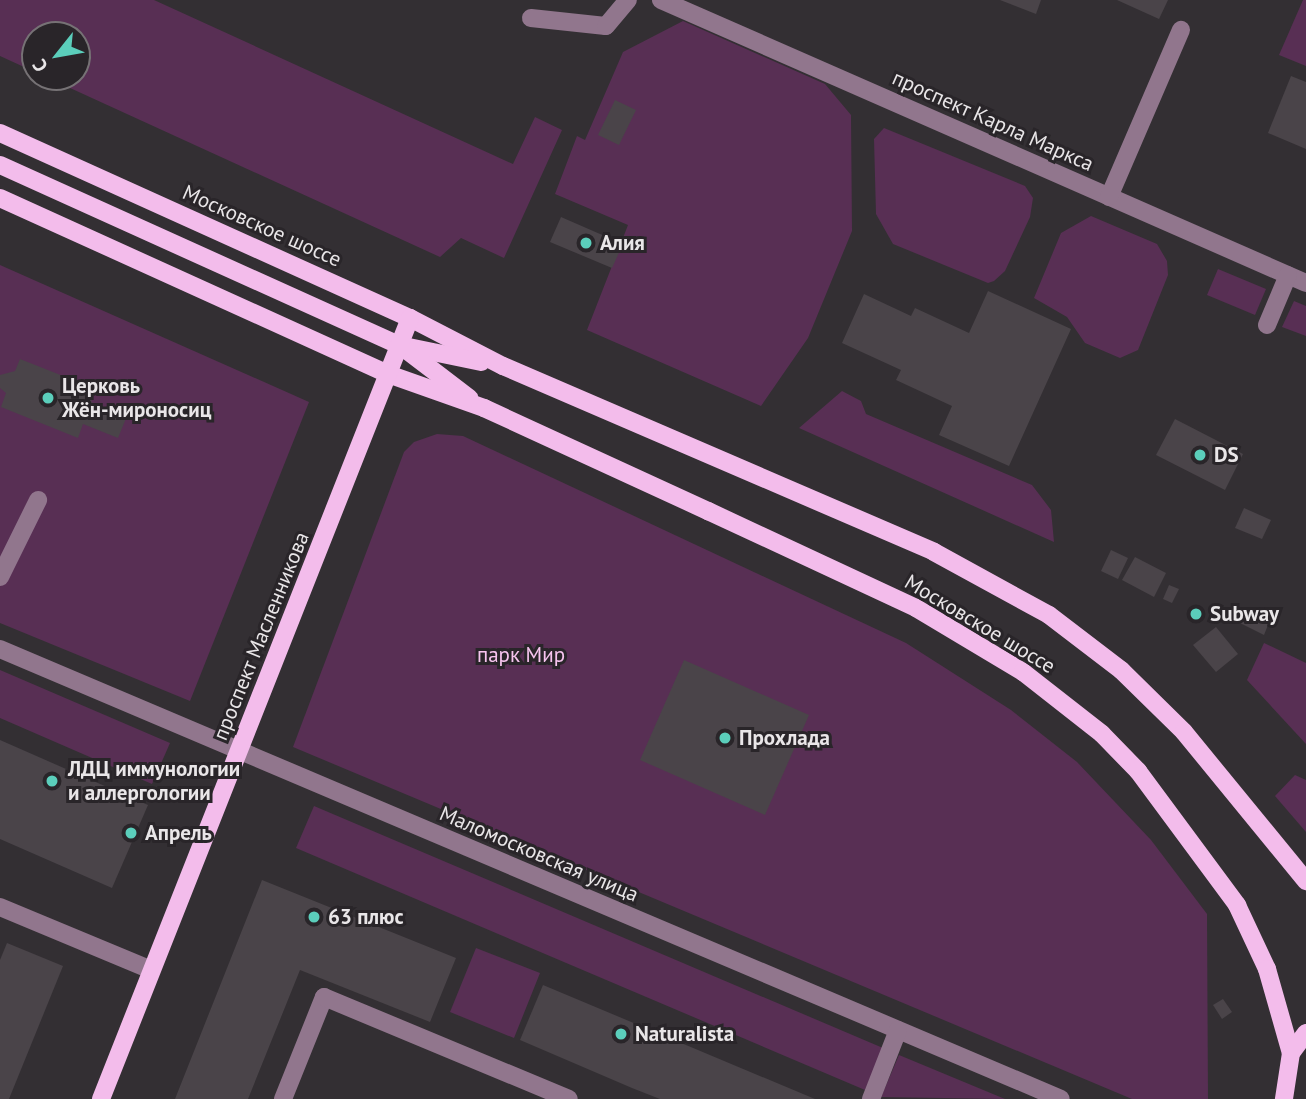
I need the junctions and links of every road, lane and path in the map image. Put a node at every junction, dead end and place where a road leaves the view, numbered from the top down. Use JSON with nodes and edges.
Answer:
{"nodes":[{"id":1,"x":628,"y":0,"type":"edge"},
{"id":2,"x":662,"y":0,"type":"edge"},
{"id":3,"x":531,"y":18,"type":"dead end"},
{"id":4,"x":1181,"y":30,"type":"dead end"},
{"id":5,"x":0,"y":133,"type":"edge"},
{"id":6,"x":0,"y":165,"type":"edge"},
{"id":7,"x":1109,"y":197,"type":"junction"},
{"id":8,"x":0,"y":198,"type":"edge"},
{"id":9,"x":1288,"y":275,"type":"junction"},
{"id":10,"x":1306,"y":283,"type":"edge"},
{"id":11,"x":410,"y":318,"type":"junction"},
{"id":12,"x":1267,"y":325,"type":"dead end"},
{"id":13,"x":400,"y":345,"type":"junction"},
{"id":14,"x":503,"y":366,"type":"junction"},
{"id":15,"x":388,"y":374,"type":"junction"},
{"id":16,"x":484,"y":408,"type":"junction"},
{"id":17,"x":38,"y":500,"type":"dead end"},
{"id":18,"x":0,"y":577,"type":"edge"},
{"id":19,"x":0,"y":649,"type":"edge"},
{"id":20,"x":238,"y":753,"type":"junction"},
{"id":21,"x":1306,"y":881,"type":"edge"},
{"id":22,"x":0,"y":906,"type":"edge"},
{"id":23,"x":149,"y":969,"type":"junction"},
{"id":24,"x":898,"y":1030,"type":"junction"},
{"id":25,"x":1306,"y":1033,"type":"edge"},
{"id":26,"x":1291,"y":1053,"type":"junction"},
{"id":27,"x":101,"y":1099,"type":"edge"},
{"id":28,"x":283,"y":1099,"type":"edge"},
{"id":29,"x":569,"y":1099,"type":"edge"},
{"id":30,"x":871,"y":1099,"type":"edge"},
{"id":31,"x":1061,"y":1099,"type":"edge"},
{"id":32,"x":1284,"y":1099,"type":"edge"}],
"edges":[{"from":1,"to":3,"type":"street"},
{"from":2,"to":7,"type":"street","name":"проспект Карла Маркса"},
{"from":4,"to":7,"type":"street"},
{"from":5,"to":11,"type":"main road","name":"Московское шоссе"},
{"from":6,"to":13,"type":"main road","name":"Московское шоссе"},
{"from":7,"to":9,"type":"street","name":"проспект Карла Маркса"},
{"from":8,"to":15,"type":"main road","name":"Московское шоссе"},
{"from":9,"to":10,"type":"street","name":"проспект Карла Маркса"},
{"from":9,"to":12,"type":"street"},
{"from":11,"to":13,"type":"main road","name":"проспект Масленникова"},
{"from":11,"to":14,"type":"main road","name":"Московское шоссе"},
{"from":13,"to":14,"type":"main road","name":"Московское шоссе"},
{"from":13,"to":15,"type":"main road","name":"проспект Масленникова"},
{"from":13,"to":16,"type":"main road","name":"Московское шоссе"},
{"from":14,"to":21,"type":"main road","name":"Московское шоссе"},
{"from":15,"to":16,"type":"main road","name":"Московское шоссе"},
{"from":15,"to":20,"type":"main road","name":"проспект Масленникова"},
{"from":16,"to":26,"type":"main road","name":"Московское шоссе"},
{"from":17,"to":18,"type":"street"},
{"from":19,"to":20,"type":"street","name":"Маломосковская улица"},
{"from":20,"to":23,"type":"main road","name":"проспект Масленникова"},
{"from":20,"to":24,"type":"street","name":"Маломосковская улица"},
{"from":22,"to":23,"type":"street"},
{"from":23,"to":27,"type":"main road","name":"проспект Масленникова"},
{"from":24,"to":30,"type":"street"},
{"from":24,"to":31,"type":"street","name":"Маломосковская улица"},
{"from":25,"to":26,"type":"main road","name":"Московское шоссе"},
{"from":26,"to":32,"type":"main road","name":"Московское шоссе"},
{"from":28,"to":29,"type":"street"}]}
